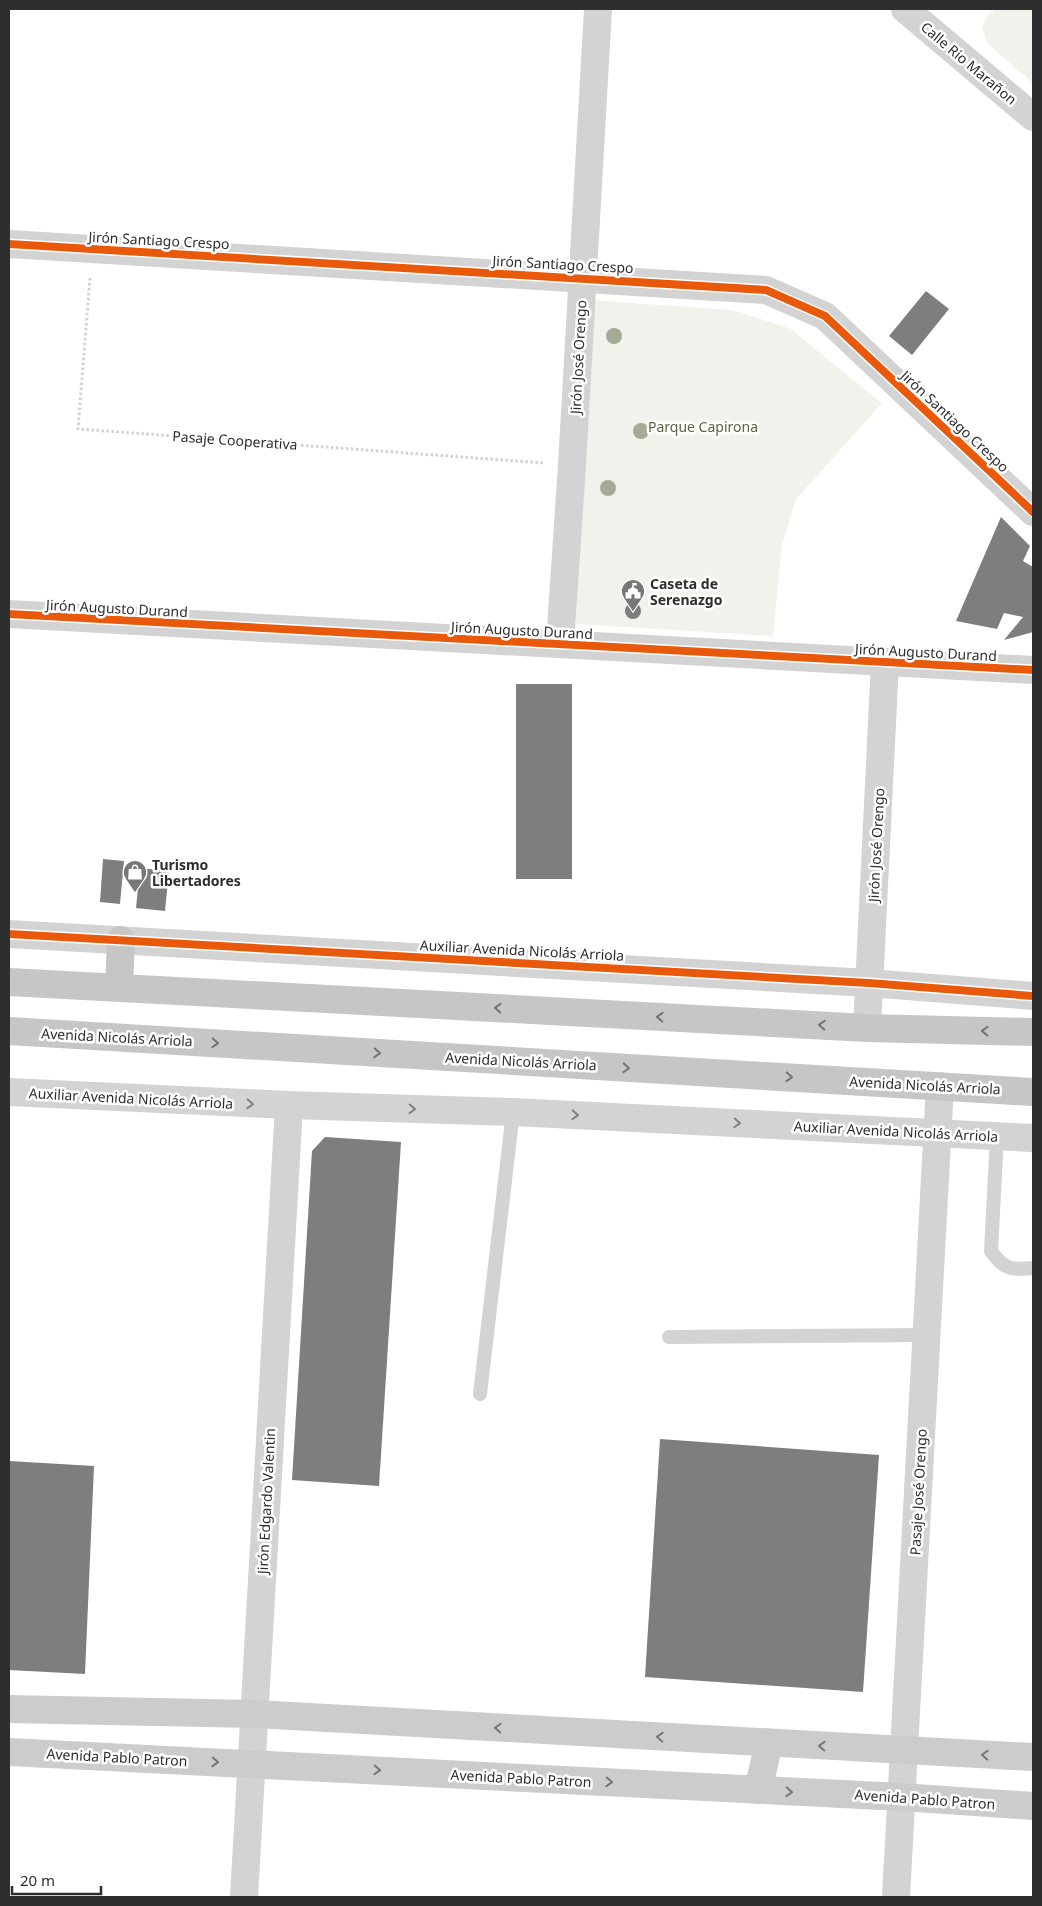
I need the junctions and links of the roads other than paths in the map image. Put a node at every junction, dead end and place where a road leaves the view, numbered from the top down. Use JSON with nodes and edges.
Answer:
{"nodes":[{"id":1,"x":598,"y":9,"type":"edge"},
{"id":2,"x":905,"y":9,"type":"edge"},
{"id":3,"x":1033,"y":117,"type":"edge"},
{"id":4,"x":9,"y":244,"type":"edge"},
{"id":5,"x":583,"y":278,"type":"junction"},
{"id":6,"x":1033,"y":512,"type":"edge"},
{"id":7,"x":9,"y":614,"type":"edge"},
{"id":8,"x":560,"y":644,"type":"junction"},
{"id":9,"x":885,"y":662,"type":"junction"},
{"id":10,"x":1033,"y":670,"type":"edge"},
{"id":11,"x":9,"y":934,"type":"edge"},
{"id":12,"x":121,"y":940,"type":"junction"},
{"id":13,"x":9,"y":982,"type":"edge"},
{"id":14,"x":869,"y":983,"type":"junction"},
{"id":15,"x":119,"y":987,"type":"junction"},
{"id":16,"x":1033,"y":996,"type":"edge"},
{"id":17,"x":867,"y":1028,"type":"junction"},
{"id":18,"x":9,"y":1031,"type":"edge"},
{"id":19,"x":1033,"y":1032,"type":"edge"},
{"id":20,"x":940,"y":1086,"type":"junction"},
{"id":21,"x":9,"y":1092,"type":"edge"},
{"id":22,"x":1033,"y":1092,"type":"edge"},
{"id":23,"x":289,"y":1106,"type":"junction"},
{"id":24,"x":513,"y":1112,"type":"junction"},
{"id":25,"x":938,"y":1134,"type":"junction"},
{"id":26,"x":998,"y":1136,"type":"junction"},
{"id":27,"x":1033,"y":1138,"type":"edge"},
{"id":28,"x":1033,"y":1268,"type":"edge"},
{"id":29,"x":926,"y":1335,"type":"junction"},
{"id":30,"x":669,"y":1337,"type":"dead end"},
{"id":31,"x":480,"y":1394,"type":"dead end"},
{"id":32,"x":9,"y":1709,"type":"edge"},
{"id":33,"x":254,"y":1714,"type":"junction"},
{"id":34,"x":769,"y":1743,"type":"junction"},
{"id":35,"x":904,"y":1750,"type":"junction"},
{"id":36,"x":9,"y":1752,"type":"edge"},
{"id":37,"x":1033,"y":1758,"type":"edge"},
{"id":38,"x":252,"y":1764,"type":"junction"},
{"id":39,"x":758,"y":1790,"type":"junction"},
{"id":40,"x":901,"y":1797,"type":"junction"},
{"id":41,"x":1033,"y":1806,"type":"edge"},
{"id":42,"x":244,"y":1897,"type":"edge"},
{"id":43,"x":896,"y":1897,"type":"edge"}],
"edges":[{"from":1,"to":5,"type":"street","name":"Jirón José Orengo"},
{"from":2,"to":3,"type":"street","name":"Calle Rio Marañon"},
{"from":4,"to":5,"type":"street","name":"Jirón Santiago Crespo"},
{"from":5,"to":6,"type":"street","name":"Jirón Santiago Crespo"},
{"from":5,"to":8,"type":"street","name":"Jirón José Orengo"},
{"from":7,"to":8,"type":"street","name":"Jirón Augusto Durand"},
{"from":8,"to":9,"type":"street","name":"Jirón Augusto Durand"},
{"from":9,"to":10,"type":"street","name":"Jirón Augusto Durand"},
{"from":9,"to":14,"type":"street","name":"Jirón José Orengo"},
{"from":11,"to":12,"type":"street","name":"Auxiliar Avenida Nicolás Arriola"},
{"from":12,"to":14,"type":"street","name":"Auxiliar Avenida Nicolás Arriola"},
{"from":12,"to":15,"type":"main road"},
{"from":13,"to":15,"type":"main road"},
{"from":14,"to":16,"type":"street","name":"Auxiliar Avenida Nicolás Arriola"},
{"from":14,"to":17,"type":"street","name":"Jirón José Orengo"},
{"from":17,"to":15,"type":"main road","one_way":true},
{"from":19,"to":17,"type":"main road","one_way":true},
{"from":18,"to":20,"type":"main road","name":"Avenida Nicolás Arriola","one_way":true},
{"from":20,"to":22,"type":"main road","name":"Avenida Nicolás Arriola"},
{"from":20,"to":25,"type":"street","name":"Pasaje José Orengo"},
{"from":21,"to":23,"type":"street","name":"Auxiliar Avenida Nicolás Arriola","one_way":true},
{"from":23,"to":24,"type":"street","name":"Auxiliar Avenida Nicolás Arriola","one_way":true},
{"from":23,"to":33,"type":"street","name":"Jirón Edgardo Valentin"},
{"from":24,"to":25,"type":"street","name":"Auxiliar Avenida Nicolás Arriola","one_way":true},
{"from":24,"to":31,"type":"lane"},
{"from":25,"to":26,"type":"street","name":"Auxiliar Avenida Nicolás Arriola"},
{"from":25,"to":29,"type":"street","name":"Pasaje José Orengo"},
{"from":26,"to":27,"type":"street","name":"Auxiliar Avenida Nicolás Arriola"},
{"from":26,"to":28,"type":"lane"},
{"from":29,"to":30,"type":"lane"},
{"from":29,"to":35,"type":"street","name":"Pasaje José Orengo"},
{"from":32,"to":33,"type":"street"},
{"from":34,"to":33,"type":"street","one_way":true},
{"from":33,"to":38,"type":"street","name":"Jirón Edgardo Valentin"},
{"from":35,"to":34,"type":"street","one_way":true},
{"from":34,"to":39,"type":"street"},
{"from":37,"to":35,"type":"street","one_way":true},
{"from":35,"to":40,"type":"street","name":"Pasaje José Orengo"},
{"from":36,"to":38,"type":"street","name":"Avenida Pablo Patron","one_way":true},
{"from":38,"to":39,"type":"street","name":"Avenida Pablo Patron","one_way":true},
{"from":38,"to":42,"type":"street","name":"Jirón Edgardo Valentin"},
{"from":39,"to":40,"type":"street","name":"Avenida Pablo Patron","one_way":true},
{"from":40,"to":41,"type":"street","name":"Avenida Pablo Patron"},
{"from":40,"to":43,"type":"street","name":"Pasaje José Orengo"}]}
